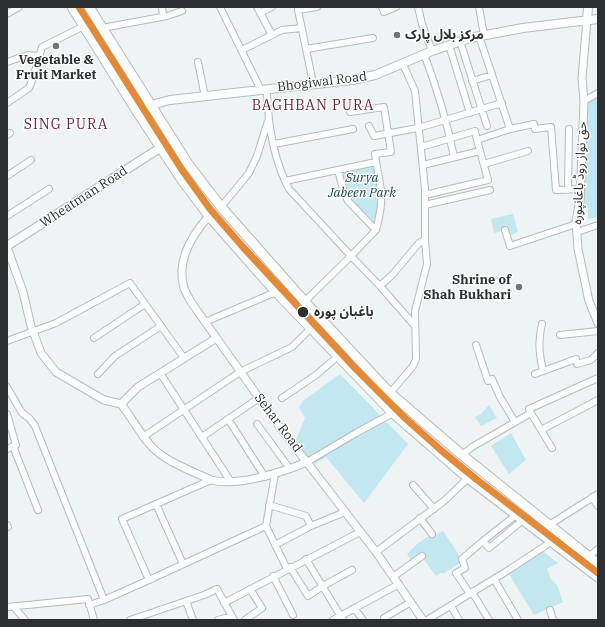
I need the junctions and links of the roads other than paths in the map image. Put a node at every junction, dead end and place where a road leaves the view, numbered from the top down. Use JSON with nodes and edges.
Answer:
{"nodes":[{"id":1,"x":19,"y":7,"type":"edge"},
{"id":2,"x":72,"y":7,"type":"edge"},
{"id":3,"x":89,"y":7,"type":"edge"},
{"id":4,"x":162,"y":7,"type":"edge"},
{"id":5,"x":220,"y":7,"type":"edge"},
{"id":6,"x":257,"y":7,"type":"edge"},
{"id":7,"x":272,"y":7,"type":"edge"},
{"id":8,"x":317,"y":7,"type":"edge"},
{"id":9,"x":382,"y":7,"type":"edge"},
{"id":10,"x":396,"y":7,"type":"edge"},
{"id":11,"x":418,"y":7,"type":"edge"},
{"id":12,"x":479,"y":7,"type":"edge"},
{"id":13,"x":588,"y":7,"type":"edge"},
{"id":14,"x":301,"y":8,"type":"edge"},
{"id":15,"x":182,"y":11,"type":"dead end"},
{"id":16,"x":260,"y":13,"type":"junction"},
{"id":17,"x":7,"y":14,"type":"edge"},
{"id":18,"x":163,"y":16,"type":"junction"},
{"id":19,"x":598,"y":19,"type":"edge"},
{"id":20,"x":587,"y":20,"type":"junction"},
{"id":21,"x":84,"y":26,"type":"junction"},
{"id":22,"x":102,"y":28,"type":"junction"},
{"id":23,"x":301,"y":28,"type":"junction"},
{"id":24,"x":481,"y":35,"type":"junction"},
{"id":25,"x":272,"y":36,"type":"junction"},
{"id":26,"x":373,"y":38,"type":"dead end"},
{"id":27,"x":460,"y":41,"type":"junction"},
{"id":28,"x":449,"y":45,"type":"junction"},
{"id":29,"x":306,"y":49,"type":"junction"},
{"id":30,"x":242,"y":50,"type":"junction"},
{"id":31,"x":432,"y":51,"type":"junction"},
{"id":32,"x":424,"y":54,"type":"junction"},
{"id":33,"x":39,"y":56,"type":"junction"},
{"id":34,"x":7,"y":62,"type":"edge"},
{"id":35,"x":198,"y":62,"type":"dead end"},
{"id":36,"x":403,"y":64,"type":"junction"},
{"id":37,"x":492,"y":75,"type":"junction"},
{"id":38,"x":472,"y":81,"type":"junction"},
{"id":39,"x":313,"y":83,"type":"junction"},
{"id":40,"x":262,"y":89,"type":"junction"},
{"id":41,"x":598,"y":94,"type":"edge"},
{"id":42,"x":205,"y":97,"type":"junction"},
{"id":43,"x":584,"y":101,"type":"junction"},
{"id":44,"x":7,"y":103,"type":"edge"},
{"id":45,"x":502,"y":103,"type":"junction"},
{"id":46,"x":151,"y":105,"type":"junction"},
{"id":47,"x":482,"y":109,"type":"junction"},
{"id":48,"x":350,"y":112,"type":"dead end"},
{"id":49,"x":138,"y":113,"type":"junction"},
{"id":50,"x":470,"y":113,"type":"junction"},
{"id":51,"x":269,"y":119,"type":"junction"},
{"id":52,"x":446,"y":120,"type":"junction"},
{"id":53,"x":369,"y":126,"type":"dead end"},
{"id":54,"x":487,"y":126,"type":"dead end"},
{"id":55,"x":418,"y":128,"type":"junction"},
{"id":56,"x":353,"y":129,"type":"dead end"},
{"id":57,"x":510,"y":129,"type":"junction"},
{"id":58,"x":568,"y":129,"type":"dead end"},
{"id":59,"x":388,"y":133,"type":"junction"},
{"id":60,"x":450,"y":138,"type":"junction"},
{"id":61,"x":477,"y":140,"type":"junction"},
{"id":62,"x":274,"y":144,"type":"junction"},
{"id":63,"x":420,"y":147,"type":"junction"},
{"id":64,"x":160,"y":148,"type":"junction"},
{"id":65,"x":480,"y":151,"type":"junction"},
{"id":66,"x":528,"y":151,"type":"dead end"},
{"id":67,"x":454,"y":157,"type":"junction"},
{"id":68,"x":30,"y":160,"type":"dead end"},
{"id":69,"x":376,"y":162,"type":"junction"},
{"id":70,"x":484,"y":164,"type":"junction"},
{"id":71,"x":422,"y":165,"type":"junction"},
{"id":72,"x":338,"y":170,"type":"junction"},
{"id":73,"x":7,"y":176,"type":"edge"},
{"id":74,"x":285,"y":181,"type":"junction"},
{"id":75,"x":49,"y":189,"type":"dead end"},
{"id":76,"x":490,"y":190,"type":"dead end"},
{"id":77,"x":568,"y":190,"type":"junction"},
{"id":78,"x":581,"y":190,"type":"junction"},
{"id":79,"x":425,"y":195,"type":"junction"},
{"id":80,"x":425,"y":205,"type":"junction"},
{"id":81,"x":221,"y":207,"type":"junction"},
{"id":82,"x":7,"y":216,"type":"edge"},
{"id":83,"x":209,"y":216,"type":"junction"},
{"id":84,"x":598,"y":225,"type":"edge"},
{"id":85,"x":577,"y":228,"type":"junction"},
{"id":86,"x":376,"y":230,"type":"junction"},
{"id":87,"x":505,"y":230,"type":"dead end"},
{"id":88,"x":425,"y":240,"type":"junction"},
{"id":89,"x":7,"y":246,"type":"edge"},
{"id":90,"x":351,"y":256,"type":"junction"},
{"id":91,"x":380,"y":286,"type":"junction"},
{"id":92,"x":276,"y":292,"type":"junction"},
{"id":93,"x":305,"y":302,"type":"junction"},
{"id":94,"x":145,"y":304,"type":"junction"},
{"id":95,"x":295,"y":311,"type":"junction"},
{"id":96,"x":205,"y":322,"type":"junction"},
{"id":97,"x":598,"y":323,"type":"edge"},
{"id":98,"x":542,"y":324,"type":"dead end"},
{"id":99,"x":161,"y":326,"type":"junction"},
{"id":100,"x":415,"y":326,"type":"junction"},
{"id":101,"x":311,"y":328,"type":"junction"},
{"id":102,"x":598,"y":331,"type":"edge"},
{"id":103,"x":33,"y":332,"type":"junction"},
{"id":104,"x":560,"y":335,"type":"dead end"},
{"id":105,"x":94,"y":338,"type":"dead end"},
{"id":106,"x":215,"y":339,"type":"junction"},
{"id":107,"x":7,"y":341,"type":"edge"},
{"id":108,"x":476,"y":345,"type":"dead end"},
{"id":109,"x":598,"y":353,"type":"edge"},
{"id":110,"x":337,"y":357,"type":"junction"},
{"id":111,"x":184,"y":358,"type":"junction"},
{"id":112,"x":543,"y":371,"type":"junction"},
{"id":113,"x":240,"y":372,"type":"junction"},
{"id":114,"x":160,"y":373,"type":"junction"},
{"id":115,"x":98,"y":374,"type":"dead end"},
{"id":116,"x":535,"y":374,"type":"dead end"},
{"id":117,"x":598,"y":378,"type":"edge"},
{"id":118,"x":7,"y":388,"type":"edge"},
{"id":119,"x":390,"y":393,"type":"junction"},
{"id":120,"x":259,"y":398,"type":"junction"},
{"id":121,"x":282,"y":398,"type":"dead end"},
{"id":122,"x":598,"y":400,"type":"edge"},
{"id":123,"x":121,"y":404,"type":"junction"},
{"id":124,"x":185,"y":410,"type":"junction"},
{"id":125,"x":393,"y":413,"type":"junction"},
{"id":126,"x":531,"y":413,"type":"junction"},
{"id":127,"x":7,"y":414,"type":"edge"},
{"id":128,"x":228,"y":419,"type":"junction"},
{"id":129,"x":515,"y":422,"type":"junction"},
{"id":130,"x":257,"y":424,"type":"dead end"},
{"id":131,"x":541,"y":430,"type":"junction"},
{"id":132,"x":143,"y":437,"type":"junction"},
{"id":133,"x":202,"y":437,"type":"junction"},
{"id":134,"x":10,"y":447,"type":"edge"},
{"id":135,"x":552,"y":448,"type":"dead end"},
{"id":136,"x":462,"y":456,"type":"junction"},
{"id":137,"x":308,"y":462,"type":"junction"},
{"id":138,"x":290,"y":470,"type":"junction"},
{"id":139,"x":275,"y":474,"type":"junction"},
{"id":140,"x":265,"y":477,"type":"junction"},
{"id":141,"x":468,"y":478,"type":"junction"},
{"id":142,"x":211,"y":480,"type":"junction"},
{"id":143,"x":231,"y":482,"type":"junction"},
{"id":144,"x":413,"y":485,"type":"dead end"},
{"id":145,"x":598,"y":494,"type":"edge"},
{"id":146,"x":592,"y":497,"type":"junction"},
{"id":147,"x":156,"y":504,"type":"junction"},
{"id":148,"x":269,"y":505,"type":"junction"},
{"id":149,"x":598,"y":506,"type":"edge"},
{"id":150,"x":434,"y":509,"type":"junction"},
{"id":151,"x":38,"y":510,"type":"dead end"},
{"id":152,"x":345,"y":512,"type":"junction"},
{"id":153,"x":520,"y":517,"type":"junction"},
{"id":154,"x":420,"y":518,"type":"junction"},
{"id":155,"x":549,"y":525,"type":"junction"},
{"id":156,"x":266,"y":526,"type":"junction"},
{"id":157,"x":312,"y":526,"type":"junction"},
{"id":158,"x":360,"y":532,"type":"junction"},
{"id":159,"x":432,"y":534,"type":"dead end"},
{"id":160,"x":551,"y":542,"type":"junction"},
{"id":161,"x":275,"y":545,"type":"junction"},
{"id":162,"x":598,"y":549,"type":"edge"},
{"id":163,"x":376,"y":552,"type":"junction"},
{"id":164,"x":422,"y":556,"type":"dead end"},
{"id":165,"x":588,"y":556,"type":"junction"},
{"id":166,"x":306,"y":559,"type":"junction"},
{"id":167,"x":183,"y":564,"type":"junction"},
{"id":168,"x":598,"y":564,"type":"edge"},
{"id":169,"x":288,"y":568,"type":"junction"},
{"id":170,"x":352,"y":570,"type":"dead end"},
{"id":171,"x":272,"y":576,"type":"junction"},
{"id":172,"x":393,"y":577,"type":"junction"},
{"id":173,"x":598,"y":578,"type":"edge"},
{"id":174,"x":494,"y":579,"type":"junction"},
{"id":175,"x":149,"y":580,"type":"junction"},
{"id":176,"x":399,"y":584,"type":"junction"},
{"id":177,"x":323,"y":586,"type":"junction"},
{"id":178,"x":250,"y":589,"type":"junction"},
{"id":179,"x":471,"y":593,"type":"junction"},
{"id":180,"x":104,"y":600,"type":"junction"},
{"id":181,"x":186,"y":601,"type":"junction"},
{"id":182,"x":411,"y":602,"type":"junction"},
{"id":183,"x":224,"y":603,"type":"junction"},
{"id":184,"x":89,"y":604,"type":"junction"},
{"id":185,"x":450,"y":606,"type":"junction"},
{"id":186,"x":14,"y":607,"type":"junction"},
{"id":187,"x":7,"y":608,"type":"edge"},
{"id":188,"x":354,"y":608,"type":"junction"},
{"id":189,"x":550,"y":610,"type":"dead end"},
{"id":190,"x":293,"y":615,"type":"dead end"},
{"id":191,"x":233,"y":618,"type":"edge"},
{"id":192,"x":342,"y":618,"type":"edge"},
{"id":193,"x":384,"y":618,"type":"dead end"},
{"id":194,"x":25,"y":620,"type":"edge"},
{"id":195,"x":94,"y":620,"type":"edge"},
{"id":196,"x":130,"y":620,"type":"edge"},
{"id":197,"x":193,"y":620,"type":"edge"},
{"id":198,"x":218,"y":620,"type":"edge"},
{"id":199,"x":245,"y":620,"type":"edge"},
{"id":200,"x":333,"y":620,"type":"edge"},
{"id":201,"x":362,"y":620,"type":"edge"},
{"id":202,"x":423,"y":620,"type":"edge"},
{"id":203,"x":427,"y":620,"type":"edge"},
{"id":204,"x":459,"y":620,"type":"edge"},
{"id":205,"x":489,"y":620,"type":"edge"},
{"id":206,"x":518,"y":620,"type":"edge"},
{"id":207,"x":553,"y":620,"type":"edge"}],
"edges":[{"from":1,"to":17,"type":"street"},
{"from":2,"to":21,"type":"main road"},
{"from":3,"to":22,"type":"main road"},
{"from":4,"to":18,"type":"street"},
{"from":5,"to":30,"type":"street"},
{"from":6,"to":16,"type":"street"},
{"from":7,"to":16,"type":"street"},
{"from":8,"to":14,"type":"street"},
{"from":9,"to":10,"type":"street"},
{"from":11,"to":31,"type":"street"},
{"from":12,"to":24,"type":"street"},
{"from":13,"to":20,"type":"main road"},
{"from":14,"to":23,"type":"street"},
{"from":15,"to":18,"type":"street"},
{"from":16,"to":25,"type":"street"},
{"from":18,"to":22,"type":"street"},
{"from":19,"to":20,"type":"main road","name":"Bhogiwal Road"},
{"from":20,"to":24,"type":"main road","name":"Bhogiwal Road"},
{"from":20,"to":43,"type":"street","name":"حق نواز روڈ باغانپورہ"},
{"from":21,"to":33,"type":"street"},
{"from":21,"to":49,"type":"main road"},
{"from":22,"to":46,"type":"main road"},
{"from":23,"to":25,"type":"street"},
{"from":23,"to":29,"type":"street"},
{"from":24,"to":27,"type":"main road","name":"Bhogiwal Road"},
{"from":24,"to":37,"type":"street"},
{"from":25,"to":30,"type":"street"},
{"from":26,"to":29,"type":"street"},
{"from":27,"to":28,"type":"main road","name":"Bhogiwal Road"},
{"from":27,"to":38,"type":"street"},
{"from":28,"to":31,"type":"main road","name":"Bhogiwal Road"},
{"from":28,"to":50,"type":"street"},
{"from":29,"to":39,"type":"street"},
{"from":30,"to":40,"type":"street"},
{"from":31,"to":32,"type":"main road","name":"Bhogiwal Road"},
{"from":32,"to":36,"type":"main road","name":"Bhogiwal Road"},
{"from":32,"to":52,"type":"street"},
{"from":33,"to":34,"type":"street"},
{"from":33,"to":44,"type":"street"},
{"from":35,"to":42,"type":"street"},
{"from":36,"to":39,"type":"main road","name":"Bhogiwal Road"},
{"from":36,"to":55,"type":"street"},
{"from":37,"to":38,"type":"street"},
{"from":37,"to":45,"type":"street"},
{"from":38,"to":47,"type":"street"},
{"from":39,"to":40,"type":"main road","name":"Bhogiwal Road"},
{"from":40,"to":42,"type":"main road","name":"Bhogiwal Road"},
{"from":40,"to":51,"type":"street"},
{"from":41,"to":43,"type":"street"},
{"from":42,"to":46,"type":"main road","name":"Bhogiwal Road"},
{"from":43,"to":78,"type":"street","name":"حق نواز روڈ باغانپورہ"},
{"from":45,"to":47,"type":"street"},
{"from":45,"to":57,"type":"street"},
{"from":46,"to":49,"type":"main road","name":"Bhogiwal Road"},
{"from":46,"to":81,"type":"main road"},
{"from":47,"to":50,"type":"street"},
{"from":47,"to":54,"type":"street"},
{"from":48,"to":59,"type":"street"},
{"from":49,"to":64,"type":"main road"},
{"from":50,"to":52,"type":"street"},
{"from":51,"to":62,"type":"street"},
{"from":51,"to":81,"type":"street"},
{"from":52,"to":55,"type":"street"},
{"from":52,"to":60,"type":"street"},
{"from":53,"to":59,"type":"street"},
{"from":55,"to":59,"type":"street"},
{"from":55,"to":63,"type":"street"},
{"from":56,"to":62,"type":"street"},
{"from":57,"to":61,"type":"street"},
{"from":57,"to":77,"type":"street"},
{"from":58,"to":77,"type":"street"},
{"from":59,"to":69,"type":"street"},
{"from":60,"to":61,"type":"street"},
{"from":60,"to":63,"type":"street"},
{"from":60,"to":67,"type":"street"},
{"from":61,"to":65,"type":"street"},
{"from":62,"to":74,"type":"street"},
{"from":63,"to":71,"type":"street"},
{"from":64,"to":83,"type":"main road"},
{"from":64,"to":89,"type":"main road","name":"Wheatman Road"},
{"from":65,"to":67,"type":"street"},
{"from":65,"to":70,"type":"street"},
{"from":66,"to":70,"type":"street"},
{"from":67,"to":71,"type":"street"},
{"from":68,"to":73,"type":"street"},
{"from":69,"to":72,"type":"street"},
{"from":69,"to":86,"type":"street"},
{"from":70,"to":79,"type":"street"},
{"from":71,"to":79,"type":"street"},
{"from":72,"to":74,"type":"street"},
{"from":72,"to":86,"type":"street"},
{"from":74,"to":90,"type":"street"},
{"from":75,"to":82,"type":"street"},
{"from":76,"to":80,"type":"street"},
{"from":77,"to":78,"type":"street"},
{"from":78,"to":85,"type":"street","name":"حق نواز روڈ باغانپورہ"},
{"from":79,"to":80,"type":"street"},
{"from":80,"to":88,"type":"street"},
{"from":81,"to":93,"type":"main road"},
{"from":83,"to":92,"type":"main road"},
{"from":83,"to":96,"type":"street","name":"Sehar Road"},
{"from":84,"to":85,"type":"street"},
{"from":85,"to":87,"type":"street"},
{"from":85,"to":97,"type":"street","name":"حق نواز روڈ باغانپورہ"},
{"from":86,"to":90,"type":"street"},
{"from":88,"to":91,"type":"street"},
{"from":88,"to":100,"type":"street"},
{"from":89,"to":103,"type":"street"},
{"from":90,"to":91,"type":"street"},
{"from":90,"to":93,"type":"street"},
{"from":91,"to":100,"type":"street"},
{"from":92,"to":95,"type":"main road"},
{"from":92,"to":96,"type":"street"},
{"from":93,"to":95,"type":"street"},
{"from":93,"to":119,"type":"main road"},
{"from":94,"to":99,"type":"street"},
{"from":94,"to":103,"type":"street"},
{"from":94,"to":105,"type":"street"},
{"from":95,"to":101,"type":"main road"},
{"from":96,"to":106,"type":"street","name":"Sehar Road"},
{"from":98,"to":112,"type":"street"},
{"from":99,"to":111,"type":"street"},
{"from":99,"to":115,"type":"street"},
{"from":100,"to":119,"type":"street"},
{"from":101,"to":110,"type":"main road"},
{"from":101,"to":113,"type":"street"},
{"from":102,"to":104,"type":"street"},
{"from":103,"to":107,"type":"street"},
{"from":103,"to":123,"type":"street"},
{"from":106,"to":111,"type":"street"},
{"from":106,"to":113,"type":"street","name":"Sehar Road"},
{"from":108,"to":129,"type":"street"},
{"from":109,"to":112,"type":"street"},
{"from":110,"to":121,"type":"street"},
{"from":110,"to":125,"type":"main road"},
{"from":111,"to":114,"type":"street"},
{"from":112,"to":116,"type":"street"},
{"from":113,"to":120,"type":"street","name":"Sehar Road"},
{"from":113,"to":124,"type":"street"},
{"from":114,"to":123,"type":"street"},
{"from":114,"to":124,"type":"street"},
{"from":117,"to":126,"type":"street"},
{"from":118,"to":180,"type":"street"},
{"from":119,"to":136,"type":"main road"},
{"from":120,"to":128,"type":"street"},
{"from":120,"to":137,"type":"street","name":"Sehar Road"},
{"from":122,"to":131,"type":"street"},
{"from":123,"to":132,"type":"street"},
{"from":124,"to":132,"type":"street"},
{"from":124,"to":133,"type":"street"},
{"from":125,"to":137,"type":"street"},
{"from":125,"to":141,"type":"main road"},
{"from":126,"to":129,"type":"street"},
{"from":126,"to":131,"type":"street"},
{"from":127,"to":134,"type":"street"},
{"from":128,"to":133,"type":"street"},
{"from":128,"to":140,"type":"street"},
{"from":129,"to":136,"type":"street"},
{"from":130,"to":138,"type":"street"},
{"from":131,"to":135,"type":"street"},
{"from":132,"to":142,"type":"street"},
{"from":133,"to":143,"type":"street"},
{"from":134,"to":151,"type":"street"},
{"from":136,"to":155,"type":"main road"},
{"from":137,"to":138,"type":"street"},
{"from":137,"to":152,"type":"street","name":"Sehar Road"},
{"from":138,"to":139,"type":"street"},
{"from":139,"to":140,"type":"street"},
{"from":139,"to":148,"type":"street"},
{"from":140,"to":143,"type":"street"},
{"from":141,"to":150,"type":"street"},
{"from":141,"to":153,"type":"main road"},
{"from":142,"to":143,"type":"street"},
{"from":142,"to":147,"type":"street"},
{"from":144,"to":150,"type":"street"},
{"from":145,"to":146,"type":"street"},
{"from":146,"to":149,"type":"street"},
{"from":146,"to":155,"type":"street"},
{"from":147,"to":167,"type":"street"},
{"from":147,"to":175,"type":"street"},
{"from":148,"to":156,"type":"street"},
{"from":148,"to":157,"type":"street"},
{"from":150,"to":154,"type":"street"},
{"from":152,"to":157,"type":"street"},
{"from":152,"to":158,"type":"street","name":"Sehar Road"},
{"from":153,"to":160,"type":"main road"},
{"from":153,"to":179,"type":"street"},
{"from":154,"to":159,"type":"street"},
{"from":154,"to":163,"type":"street"},
{"from":155,"to":165,"type":"main road"},
{"from":156,"to":161,"type":"street"},
{"from":156,"to":167,"type":"street"},
{"from":157,"to":161,"type":"street"},
{"from":158,"to":163,"type":"street","name":"Sehar Road"},
{"from":158,"to":166,"type":"street"},
{"from":160,"to":173,"type":"main road"},
{"from":160,"to":174,"type":"street"},
{"from":161,"to":169,"type":"street"},
{"from":162,"to":165,"type":"street"},
{"from":163,"to":172,"type":"street","name":"Sehar Road"},
{"from":164,"to":172,"type":"street"},
{"from":165,"to":168,"type":"main road"},
{"from":166,"to":169,"type":"street"},
{"from":166,"to":177,"type":"street"},
{"from":167,"to":175,"type":"street"},
{"from":169,"to":171,"type":"street"},
{"from":169,"to":177,"type":"street"},
{"from":170,"to":177,"type":"street"},
{"from":171,"to":178,"type":"street"},
{"from":171,"to":190,"type":"street"},
{"from":172,"to":176,"type":"street","name":"Sehar Road"},
{"from":174,"to":179,"type":"street"},
{"from":174,"to":206,"type":"street"},
{"from":175,"to":180,"type":"street"},
{"from":176,"to":182,"type":"street","name":"Sehar Road"},
{"from":176,"to":188,"type":"street"},
{"from":177,"to":192,"type":"street"},
{"from":178,"to":183,"type":"street"},
{"from":178,"to":199,"type":"street"},
{"from":179,"to":185,"type":"street"},
{"from":179,"to":205,"type":"street"},
{"from":180,"to":184,"type":"street"},
{"from":181,"to":183,"type":"street"},
{"from":181,"to":196,"type":"street"},
{"from":181,"to":197,"type":"street"},
{"from":182,"to":193,"type":"street"},
{"from":182,"to":202,"type":"street","name":"Sehar Road"},
{"from":183,"to":191,"type":"street"},
{"from":184,"to":186,"type":"street"},
{"from":184,"to":195,"type":"street"},
{"from":185,"to":203,"type":"street"},
{"from":185,"to":204,"type":"street"},
{"from":186,"to":187,"type":"street"},
{"from":186,"to":194,"type":"street"},
{"from":188,"to":192,"type":"street"},
{"from":188,"to":201,"type":"street"},
{"from":189,"to":207,"type":"street"},
{"from":191,"to":198,"type":"street"},
{"from":192,"to":200,"type":"street"}]}
